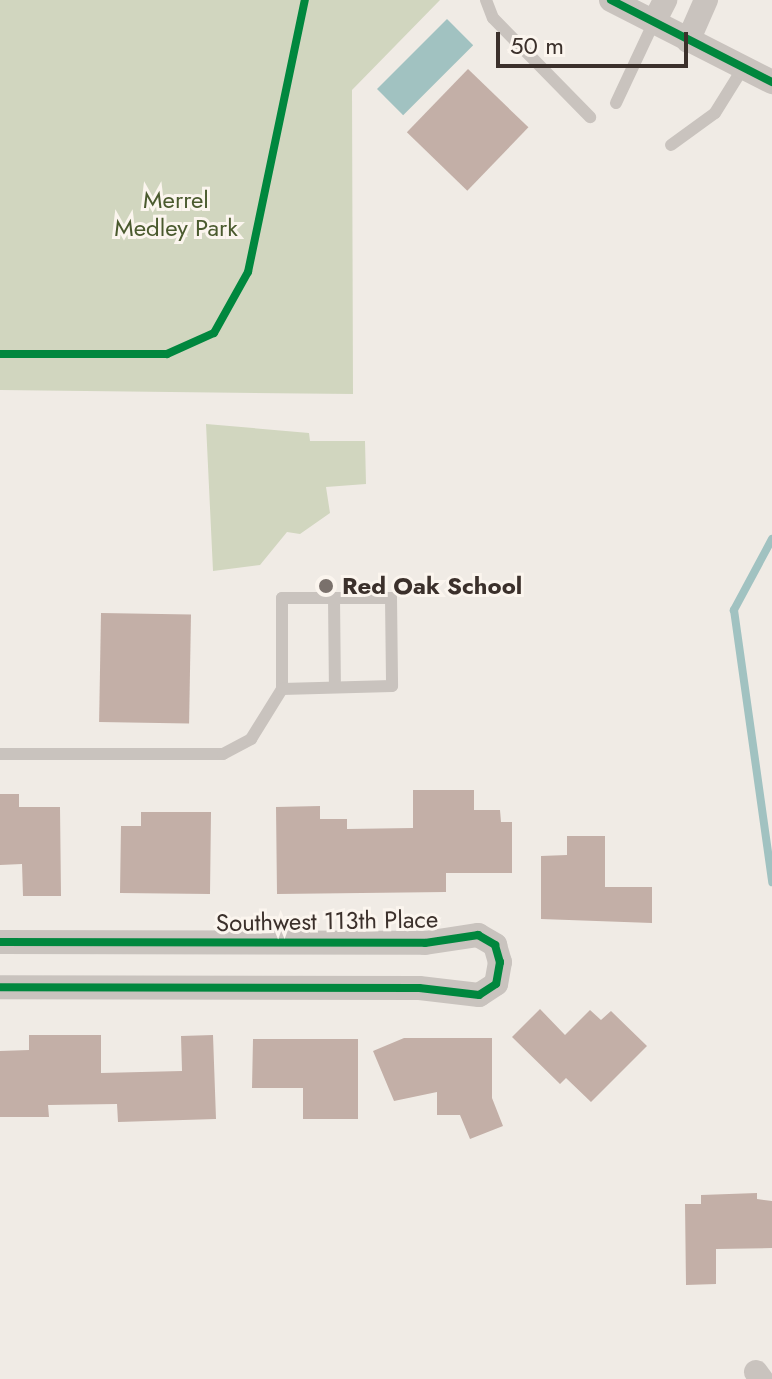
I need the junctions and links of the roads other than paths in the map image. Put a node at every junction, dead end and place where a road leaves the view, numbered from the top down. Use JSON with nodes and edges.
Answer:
{"nodes":[{"id":1,"x":486,"y":0,"type":"edge"},
{"id":2,"x":611,"y":0,"type":"edge"},
{"id":3,"x":665,"y":0,"type":"edge"},
{"id":4,"x":706,"y":0,"type":"edge"},
{"id":5,"x":654,"y":22,"type":"junction"},
{"id":6,"x":688,"y":41,"type":"junction"},
{"id":7,"x":743,"y":68,"type":"junction"},
{"id":8,"x":772,"y":82,"type":"edge"},
{"id":9,"x":616,"y":103,"type":"dead end"},
{"id":10,"x":590,"y":117,"type":"dead end"},
{"id":11,"x":671,"y":145,"type":"dead end"},
{"id":12,"x":334,"y":598,"type":"junction"},
{"id":13,"x":335,"y":687,"type":"junction"},
{"id":14,"x":282,"y":689,"type":"junction"},
{"id":15,"x":0,"y":754,"type":"edge"},
{"id":16,"x":0,"y":942,"type":"edge"},
{"id":17,"x":0,"y":987,"type":"edge"}],
"edges":[{"from":1,"to":10,"type":"lane"},
{"from":2,"to":5,"type":"street"},
{"from":3,"to":5,"type":"street"},
{"from":4,"to":6,"type":"street"},
{"from":5,"to":6,"type":"street"},
{"from":5,"to":9,"type":"lane"},
{"from":6,"to":7,"type":"street"},
{"from":7,"to":8,"type":"street"},
{"from":7,"to":11,"type":"lane"},
{"from":12,"to":13,"type":"lane"},
{"from":12,"to":13,"type":"lane"},
{"from":12,"to":14,"type":"lane"},
{"from":13,"to":14,"type":"lane"},
{"from":14,"to":15,"type":"lane"},
{"from":16,"to":17,"type":"street","name":"Southwest 113th Place"}]}
